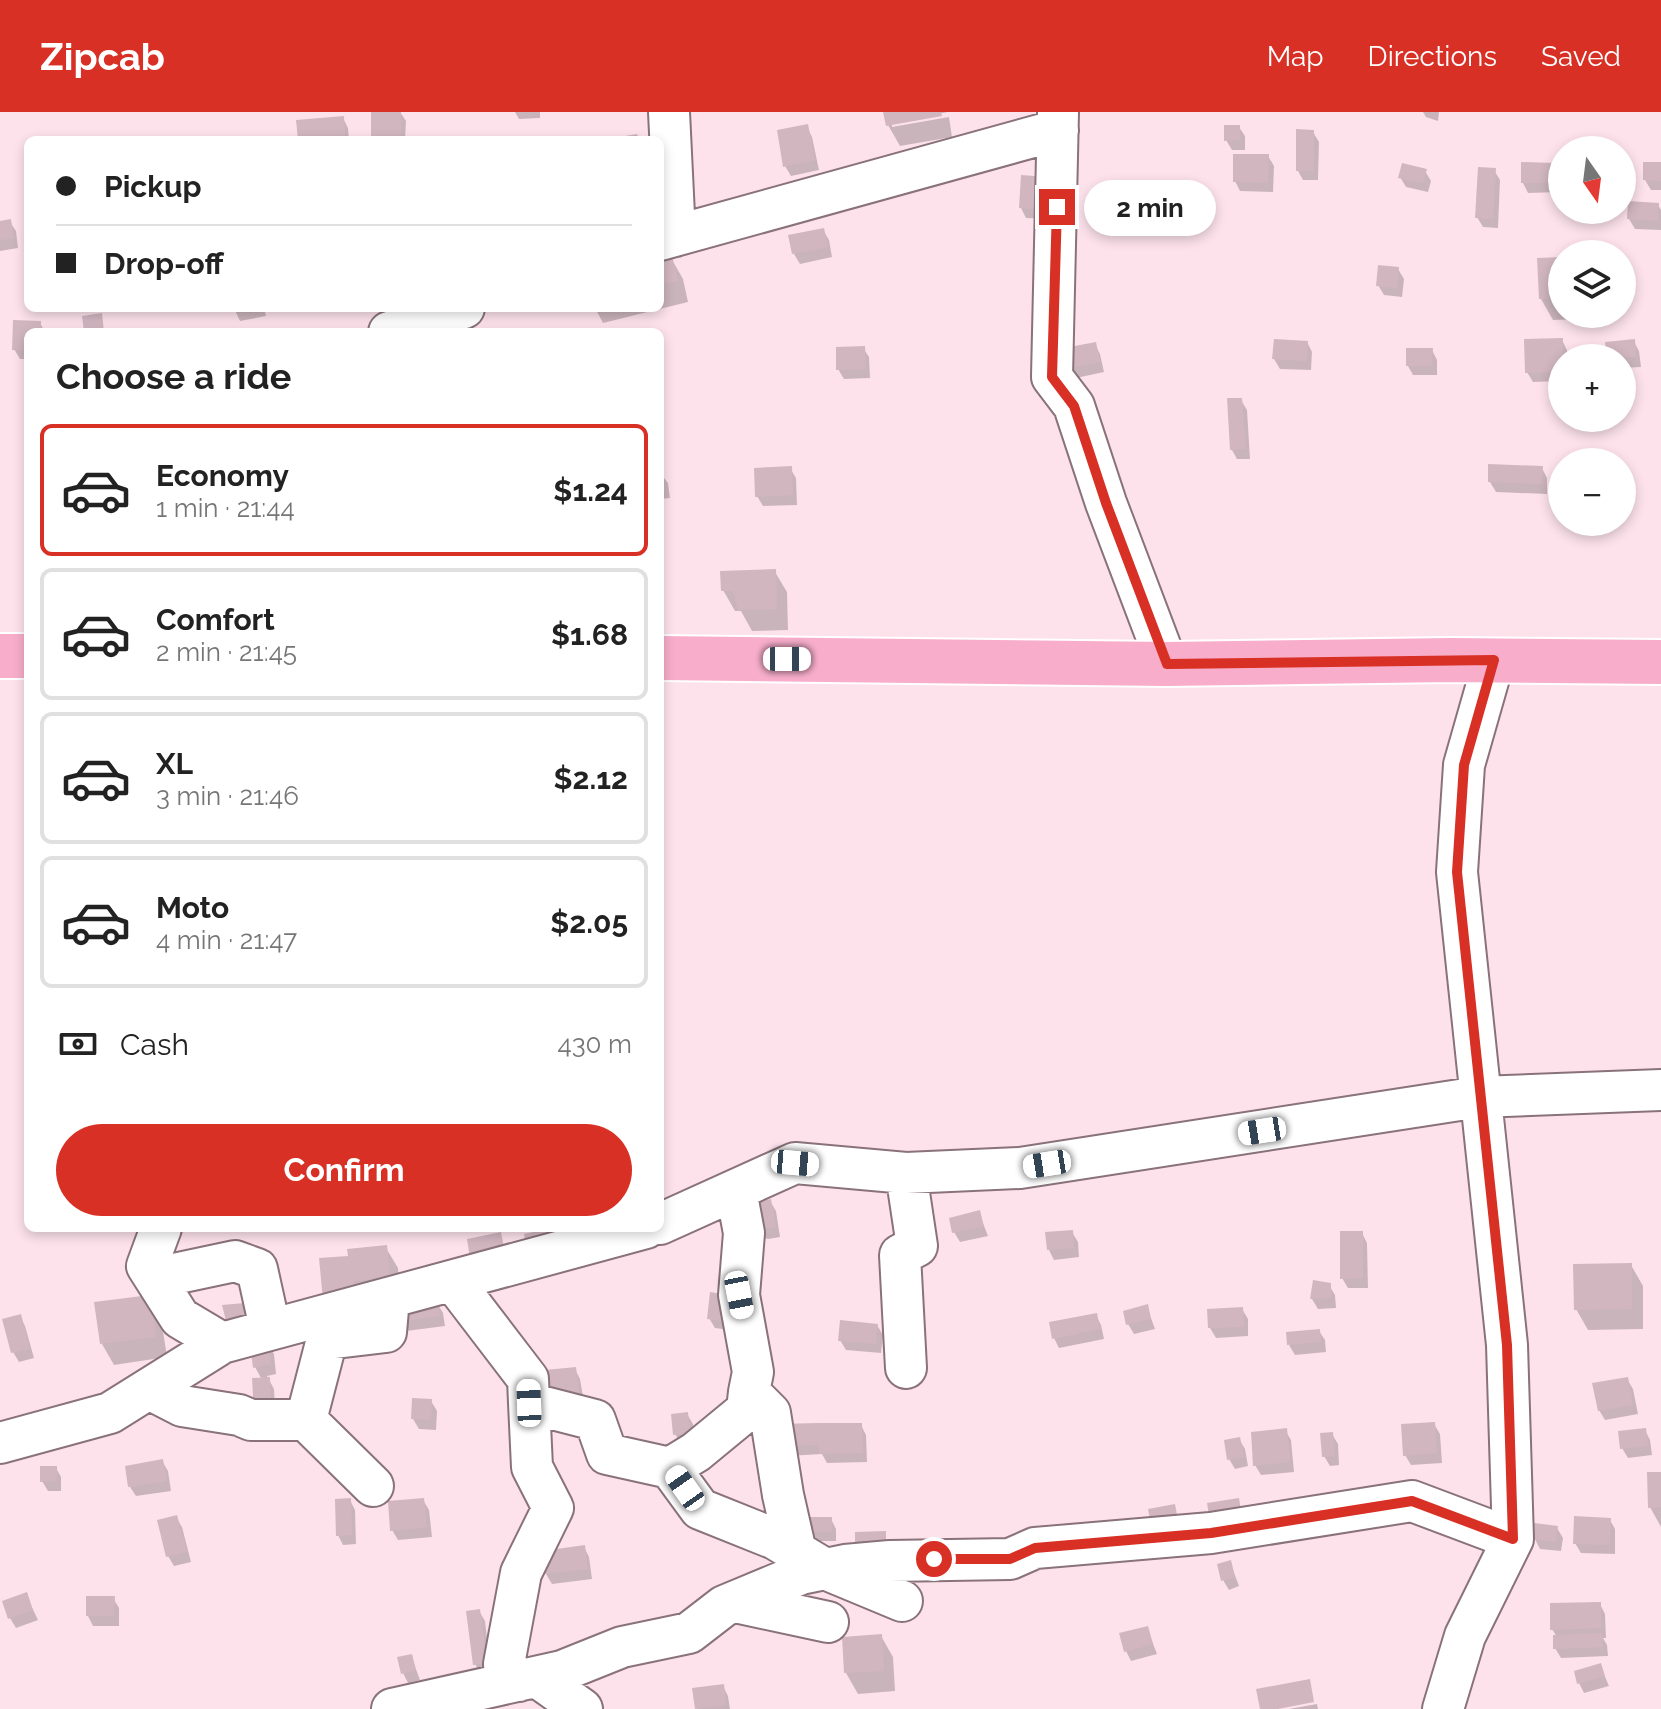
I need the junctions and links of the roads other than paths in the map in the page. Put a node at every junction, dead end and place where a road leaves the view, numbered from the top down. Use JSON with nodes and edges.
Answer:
{"nodes":[{"id":1,"x":669,"y":112,"type":"edge"},
{"id":2,"x":1058,"y":121,"type":"edge"},
{"id":3,"x":668,"y":238,"type":"edge"},
{"id":4,"x":452,"y":312,"type":"edge"},
{"id":5,"x":402,"y":328,"type":"edge"},
{"id":6,"x":0,"y":656,"type":"edge"},
{"id":7,"x":24,"y":656,"type":"edge"},
{"id":8,"x":664,"y":658,"type":"edge"},
{"id":9,"x":1494,"y":660,"type":"junction"},
{"id":10,"x":1661,"y":662,"type":"edge"},
{"id":11,"x":1167,"y":664,"type":"junction"},
{"id":12,"x":1661,"y":1090,"type":"edge"},
{"id":13,"x":1479,"y":1097,"type":"junction"},
{"id":14,"x":906,"y":1173,"type":"junction"},
{"id":15,"x":736,"y":1190,"type":"junction"},
{"id":16,"x":664,"y":1222,"type":"edge"},
{"id":17,"x":160,"y":1232,"type":"edge"},
{"id":18,"x":631,"y":1232,"type":"edge"},
{"id":19,"x":155,"y":1278,"type":"junction"},
{"id":20,"x":453,"y":1281,"type":"junction"},
{"id":21,"x":389,"y":1298,"type":"junction"},
{"id":22,"x":270,"y":1328,"type":"junction"},
{"id":23,"x":222,"y":1343,"type":"junction"},
{"id":24,"x":906,"y":1368,"type":"dead end"},
{"id":25,"x":149,"y":1389,"type":"junction"},
{"id":26,"x":749,"y":1392,"type":"junction"},
{"id":27,"x":529,"y":1403,"type":"junction"},
{"id":28,"x":306,"y":1420,"type":"junction"},
{"id":29,"x":0,"y":1443,"type":"edge"},
{"id":30,"x":670,"y":1468,"type":"junction"},
{"id":31,"x":373,"y":1486,"type":"dead end"},
{"id":32,"x":1513,"y":1539,"type":"junction"},
{"id":33,"x":810,"y":1560,"type":"junction"},
{"id":34,"x":902,"y":1601,"type":"dead end"},
{"id":35,"x":735,"y":1602,"type":"junction"},
{"id":36,"x":828,"y":1622,"type":"dead end"},
{"id":37,"x":528,"y":1679,"type":"junction"},
{"id":38,"x":392,"y":1709,"type":"edge"},
{"id":39,"x":582,"y":1709,"type":"edge"},
{"id":40,"x":1443,"y":1709,"type":"edge"}],
"edges":[{"from":1,"to":3,"type":"street"},
{"from":2,"to":3,"type":"street"},
{"from":2,"to":11,"type":"street"},
{"from":4,"to":5,"type":"street"},
{"from":6,"to":7,"type":"highway"},
{"from":8,"to":11,"type":"highway"},
{"from":9,"to":10,"type":"highway"},
{"from":9,"to":11,"type":"highway"},
{"from":9,"to":13,"type":"street"},
{"from":12,"to":13,"type":"street"},
{"from":13,"to":14,"type":"street"},
{"from":13,"to":32,"type":"street"},
{"from":14,"to":15,"type":"street"},
{"from":14,"to":24,"type":"street"},
{"from":15,"to":16,"type":"street"},
{"from":15,"to":26,"type":"street"},
{"from":17,"to":19,"type":"street"},
{"from":18,"to":20,"type":"street"},
{"from":19,"to":22,"type":"street"},
{"from":19,"to":23,"type":"street"},
{"from":20,"to":21,"type":"street"},
{"from":20,"to":27,"type":"street"},
{"from":21,"to":22,"type":"street"},
{"from":21,"to":28,"type":"street"},
{"from":22,"to":23,"type":"street"},
{"from":23,"to":25,"type":"street"},
{"from":25,"to":28,"type":"street"},
{"from":25,"to":29,"type":"street"},
{"from":26,"to":30,"type":"street"},
{"from":26,"to":33,"type":"street"},
{"from":27,"to":30,"type":"street"},
{"from":27,"to":37,"type":"street"},
{"from":28,"to":31,"type":"street"},
{"from":30,"to":33,"type":"street"},
{"from":32,"to":33,"type":"street"},
{"from":32,"to":40,"type":"street"},
{"from":33,"to":34,"type":"street"},
{"from":33,"to":35,"type":"street"},
{"from":35,"to":36,"type":"street"},
{"from":35,"to":37,"type":"street"},
{"from":37,"to":38,"type":"street"},
{"from":37,"to":39,"type":"street"}]}
